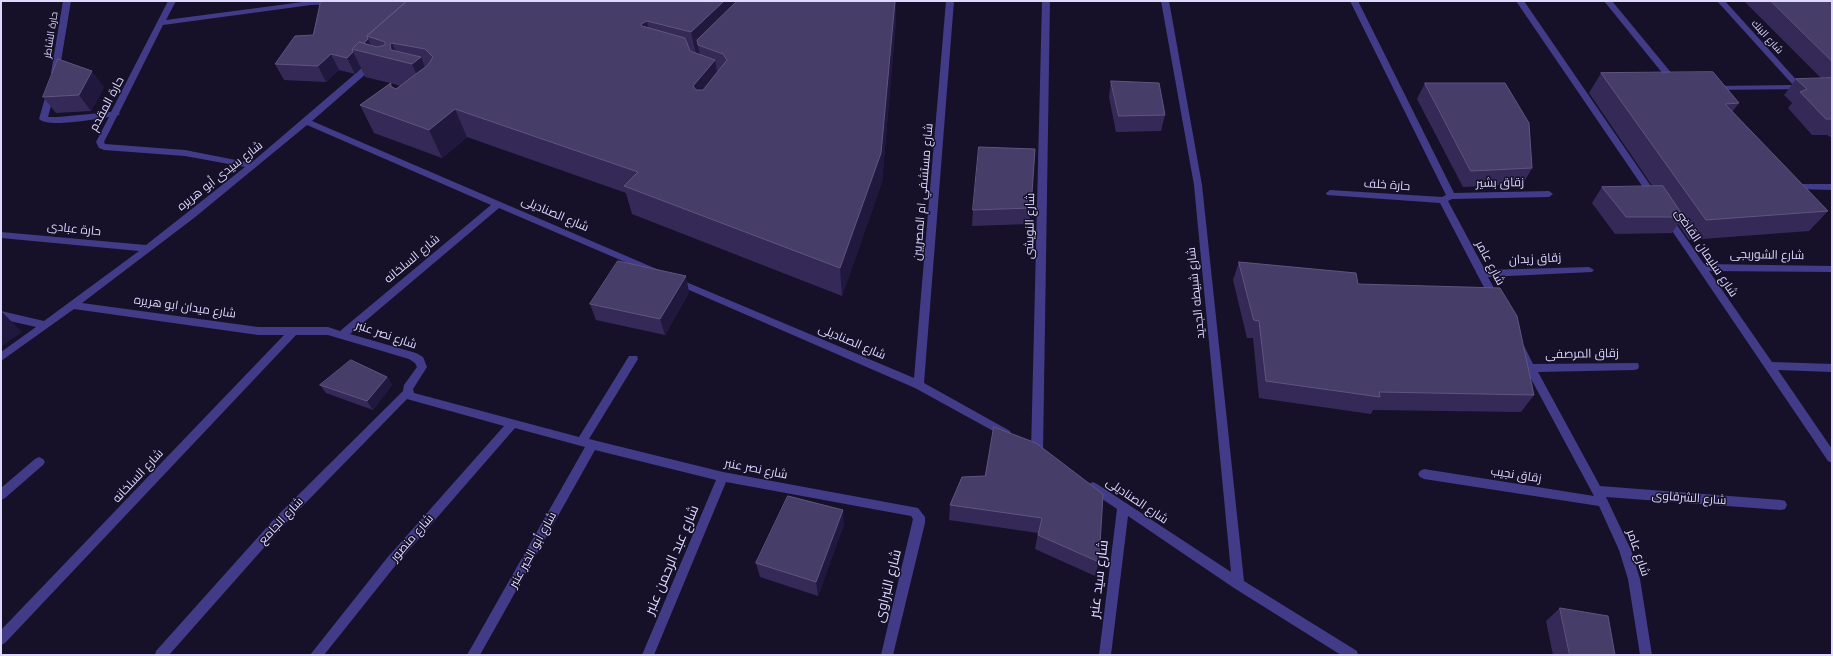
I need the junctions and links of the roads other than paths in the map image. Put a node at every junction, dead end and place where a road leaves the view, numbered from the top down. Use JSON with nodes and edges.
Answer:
{"nodes":[{"id":1,"x":66,"y":1,"type":"edge"},
{"id":2,"x":172,"y":1,"type":"edge"},
{"id":3,"x":950,"y":1,"type":"edge"},
{"id":4,"x":1046,"y":1,"type":"edge"},
{"id":5,"x":1165,"y":1,"type":"edge"},
{"id":6,"x":1354,"y":1,"type":"edge"},
{"id":7,"x":1520,"y":1,"type":"edge"},
{"id":8,"x":1608,"y":1,"type":"edge"},
{"id":9,"x":1721,"y":1,"type":"edge"},
{"id":10,"x":340,"y":2,"type":"edge"},
{"id":11,"x":162,"y":23,"type":"junction"},
{"id":12,"x":377,"y":60,"type":"edge"},
{"id":13,"x":1799,"y":87,"type":"junction"},
{"id":14,"x":1812,"y":87,"type":"edge"},
{"id":15,"x":1704,"y":88,"type":"edge"},
{"id":16,"x":1676,"y":89,"type":"edge"},
{"id":17,"x":116,"y":114,"type":"junction"},
{"id":18,"x":306,"y":122,"type":"junction"},
{"id":19,"x":253,"y":166,"type":"junction"},
{"id":20,"x":1802,"y":187,"type":"edge"},
{"id":21,"x":1832,"y":187,"type":"edge"},
{"id":22,"x":1330,"y":193,"type":"dead end"},
{"id":23,"x":1548,"y":194,"type":"dead end"},
{"id":24,"x":1447,"y":198,"type":"junction"},
{"id":25,"x":498,"y":204,"type":"junction"},
{"id":26,"x":1,"y":235,"type":"edge"},
{"id":27,"x":145,"y":248,"type":"junction"},
{"id":28,"x":1701,"y":267,"type":"junction"},
{"id":29,"x":1832,"y":269,"type":"edge"},
{"id":30,"x":1588,"y":270,"type":"dead end"},
{"id":31,"x":1482,"y":274,"type":"junction"},
{"id":32,"x":73,"y":305,"type":"junction"},
{"id":33,"x":1499,"y":308,"type":"edge"},
{"id":34,"x":1,"y":315,"type":"edge"},
{"id":35,"x":45,"y":325,"type":"junction"},
{"id":36,"x":294,"y":331,"type":"junction"},
{"id":37,"x":342,"y":334,"type":"junction"},
{"id":38,"x":1516,"y":341,"type":"edge"},
{"id":39,"x":1,"y":357,"type":"edge"},
{"id":40,"x":633,"y":359,"type":"dead end"},
{"id":41,"x":1634,"y":366,"type":"dead end"},
{"id":42,"x":1769,"y":366,"type":"junction"},
{"id":43,"x":1530,"y":368,"type":"junction"},
{"id":44,"x":1832,"y":368,"type":"edge"},
{"id":45,"x":920,"y":385,"type":"junction"},
{"id":46,"x":408,"y":392,"type":"junction"},
{"id":47,"x":512,"y":424,"type":"junction"},
{"id":48,"x":587,"y":444,"type":"junction"},
{"id":49,"x":1041,"y":453,"type":"joint"},
{"id":50,"x":1832,"y":458,"type":"edge"},
{"id":51,"x":39,"y":462,"type":"dead end"},
{"id":52,"x":1424,"y":474,"type":"dead end"},
{"id":53,"x":723,"y":477,"type":"junction"},
{"id":54,"x":1084,"y":481,"type":"edge"},
{"id":55,"x":1597,"y":491,"type":"junction"},
{"id":56,"x":1,"y":495,"type":"edge"},
{"id":57,"x":1604,"y":502,"type":"junction"},
{"id":58,"x":1781,"y":505,"type":"dead end"},
{"id":59,"x":1123,"y":507,"type":"junction"},
{"id":60,"x":919,"y":523,"type":"joint"},
{"id":61,"x":1238,"y":584,"type":"junction"},
{"id":62,"x":1,"y":639,"type":"edge"},
{"id":63,"x":161,"y":655,"type":"edge"},
{"id":64,"x":316,"y":655,"type":"edge"},
{"id":65,"x":473,"y":655,"type":"edge"},
{"id":66,"x":648,"y":655,"type":"edge"},
{"id":67,"x":887,"y":655,"type":"edge"},
{"id":68,"x":1104,"y":655,"type":"edge"},
{"id":69,"x":1352,"y":655,"type":"edge"},
{"id":70,"x":1646,"y":655,"type":"edge"}],
"edges":[{"from":1,"to":17,"type":"street","name":"حارة الشاطر"},
{"from":2,"to":11,"type":"street","name":"حارة المقدم"},
{"from":3,"to":45,"type":"street","name":"شارع مستشفي ام المصريين"},
{"from":4,"to":49,"type":"street","name":"شارع النويشى"},
{"from":5,"to":61,"type":"street","name":"شارع شبيطه الجديد"},
{"from":6,"to":24,"type":"street","name":"شارع عامر"},
{"from":7,"to":28,"type":"street","name":"شارع سليمان القاضى"},
{"from":8,"to":16,"type":"street"},
{"from":9,"to":13,"type":"street","name":"شارع البنك"},
{"from":10,"to":11,"type":"street"},
{"from":11,"to":17,"type":"street","name":"حارة المقدم"},
{"from":12,"to":18,"type":"street","name":"شارع سيدى أبو هريره"},
{"from":13,"to":14,"type":"street"},
{"from":13,"to":15,"type":"street"},
{"from":17,"to":19,"type":"street","name":"حارة المقدم"},
{"from":18,"to":19,"type":"street","name":"شارع سيدى أبو هريره"},
{"from":18,"to":25,"type":"street","name":"شارع الصناديلى"},
{"from":19,"to":27,"type":"street","name":"شارع سيدى أبو هريره"},
{"from":20,"to":21,"type":"street"},
{"from":22,"to":24,"type":"street","name":"حارة خلف"},
{"from":23,"to":24,"type":"street","name":"زقاق بشير"},
{"from":24,"to":31,"type":"street","name":"شارع عامر"},
{"from":25,"to":37,"type":"street","name":"شارع السلخانه"},
{"from":25,"to":45,"type":"street","name":"شارع الصناديلى"},
{"from":26,"to":27,"type":"street","name":"حارة عبادى"},
{"from":27,"to":32,"type":"street","name":"شارع سيدى أبو هريره"},
{"from":28,"to":29,"type":"street","name":"شارع الشوربجى"},
{"from":28,"to":42,"type":"street","name":"شارع سليمان القاضى"},
{"from":30,"to":31,"type":"street","name":"زقاق زيدان"},
{"from":31,"to":33,"type":"street","name":"شارع عامر"},
{"from":32,"to":35,"type":"street","name":"شارع سيدى أبو هريره"},
{"from":32,"to":36,"type":"street","name":"شارع ميدان ابو هريره"},
{"from":34,"to":35,"type":"street"},
{"from":35,"to":39,"type":"street","name":"شارع سيدى أبو هريره"},
{"from":36,"to":37,"type":"street","name":"شارع نصر عنبر"},
{"from":36,"to":62,"type":"street","name":"شارع السلخانه"},
{"from":37,"to":46,"type":"street","name":"شارع نصر عنبر"},
{"from":38,"to":43,"type":"street","name":"شارع عامر"},
{"from":40,"to":48,"type":"street"},
{"from":41,"to":43,"type":"street","name":"زقاق المرصفى"},
{"from":42,"to":44,"type":"street"},
{"from":42,"to":50,"type":"street","name":"شارع سليمان القاضى"},
{"from":43,"to":55,"type":"street","name":"شارع عامر"},
{"from":45,"to":49,"type":"street","name":"شارع الصناديلى"},
{"from":46,"to":47,"type":"street","name":"شارع نصر عنبر"},
{"from":46,"to":63,"type":"street","name":"شارع الجامع"},
{"from":47,"to":48,"type":"street","name":"شارع نصر عنبر"},
{"from":47,"to":64,"type":"street","name":"شارع منصور"},
{"from":48,"to":53,"type":"street","name":"شارع نصر عنبر"},
{"from":48,"to":65,"type":"street","name":"شارع أبو الخير عنبر"},
{"from":51,"to":56,"type":"street"},
{"from":52,"to":57,"type":"street","name":"زقاق نجيب"},
{"from":53,"to":60,"type":"street","name":"شارع نصر عنبر"},
{"from":53,"to":66,"type":"street","name":"شارع عبد الرحمن عنبر"},
{"from":54,"to":59,"type":"street","name":"شارع الصناديلى"},
{"from":55,"to":57,"type":"street","name":"شارع عامر"},
{"from":55,"to":58,"type":"street","name":"شارع الشرقاوى"},
{"from":57,"to":70,"type":"street","name":"شارع عامر"},
{"from":59,"to":61,"type":"street","name":"شارع الصناديلى"},
{"from":59,"to":68,"type":"street","name":"شارع سيد عنبر"},
{"from":60,"to":67,"type":"street","name":"شارع النبراوى"},
{"from":61,"to":69,"type":"street","name":"شارع الصناديلى"}]}
